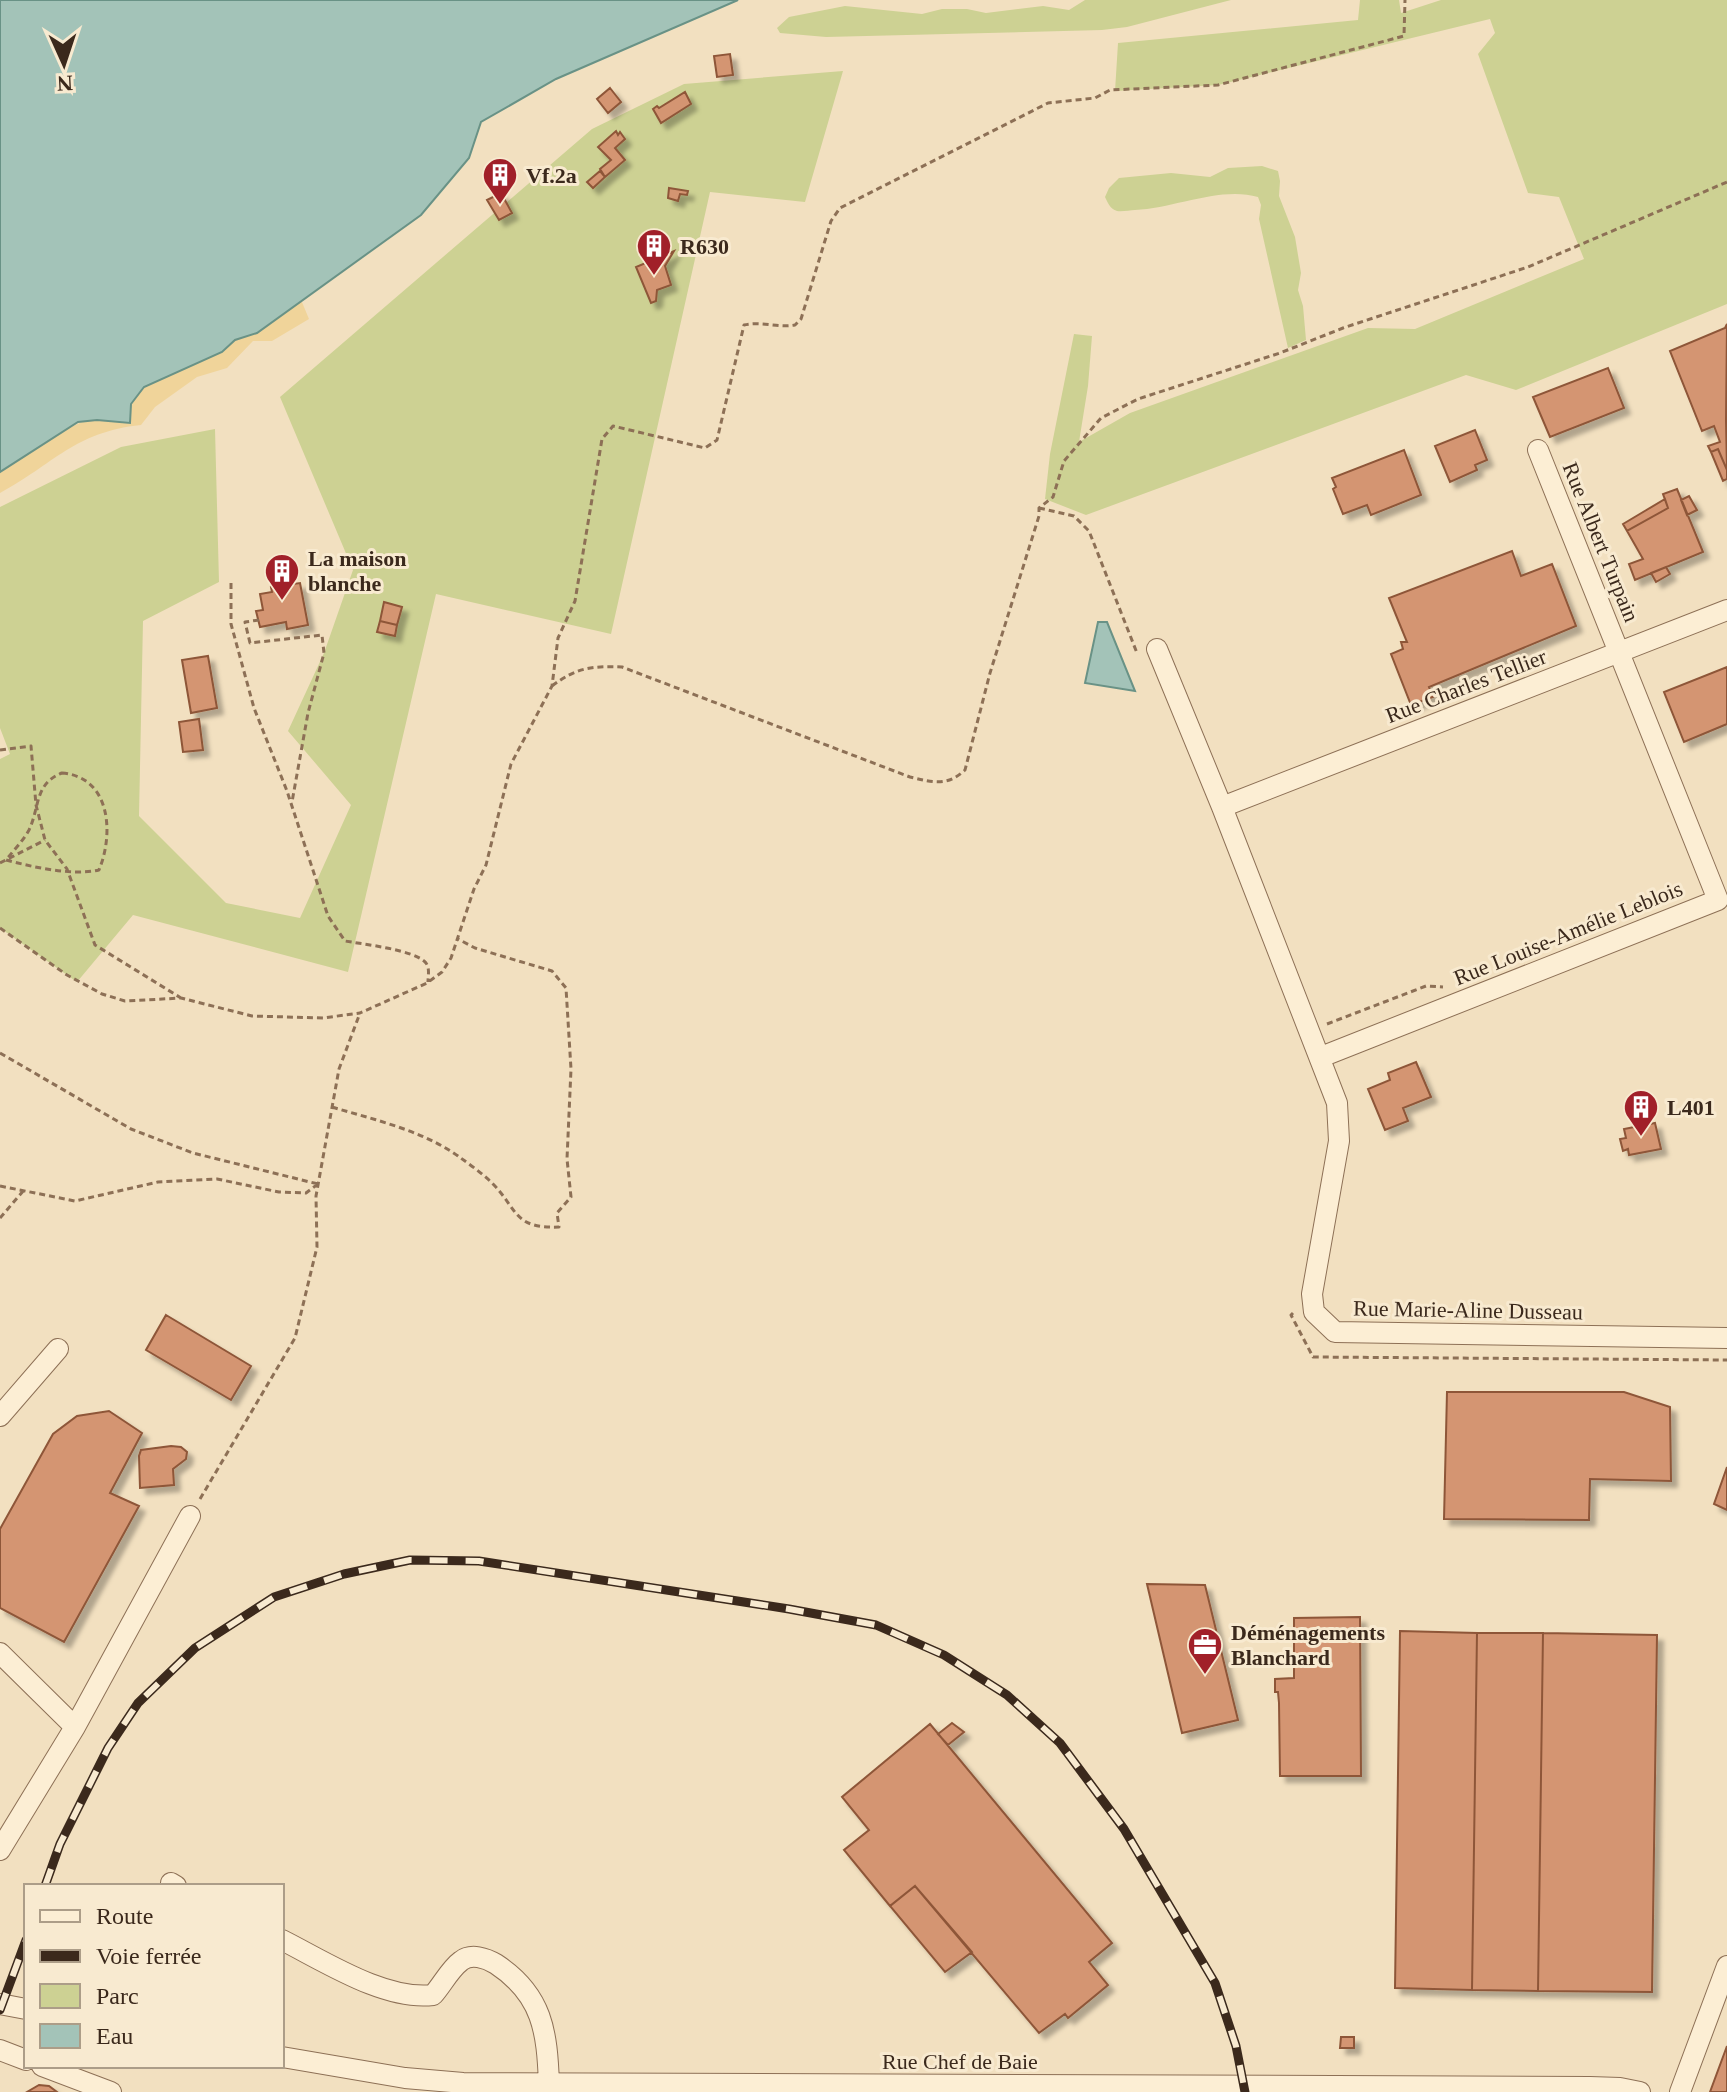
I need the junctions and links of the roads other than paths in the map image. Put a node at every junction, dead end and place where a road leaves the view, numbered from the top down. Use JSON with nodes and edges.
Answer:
{"nodes":[{"id":1,"x":1538,"y":450,"type":"dead end"},
{"id":2,"x":1727,"y":610,"type":"edge"},
{"id":3,"x":1147,"y":651,"type":"road end"},
{"id":4,"x":1619,"y":652,"type":"junction"},
{"id":5,"x":1222,"y":807,"type":"junction"},
{"id":6,"x":1321,"y":1057,"type":"junction"},
{"id":7,"x":1727,"y":1338,"type":"edge"},
{"id":8,"x":58,"y":1349,"type":"dead end"},
{"id":9,"x":0,"y":1416,"type":"edge"},
{"id":10,"x":190,"y":1516,"type":"road end"},
{"id":11,"x":0,"y":1653,"type":"edge"},
{"id":12,"x":75,"y":1727,"type":"junction"},
{"id":13,"x":0,"y":1850,"type":"edge"},
{"id":14,"x":284,"y":1941,"type":"edge"},
{"id":15,"x":1727,"y":1966,"type":"edge"},
{"id":16,"x":0,"y":2004,"type":"edge"},
{"id":17,"x":24,"y":2009,"type":"edge"},
{"id":18,"x":0,"y":2050,"type":"edge"},
{"id":19,"x":284,"y":2057,"type":"edge"},
{"id":20,"x":24,"y":2059,"type":"edge"},
{"id":21,"x":47,"y":2068,"type":"edge"},
{"id":22,"x":463,"y":2087,"type":"edge"},
{"id":23,"x":534,"y":2087,"type":"edge"},
{"id":24,"x":812,"y":2088,"type":"edge"},
{"id":25,"x":874,"y":2088,"type":"edge"},
{"id":26,"x":1078,"y":2089,"type":"edge"},
{"id":27,"x":111,"y":2092,"type":"edge"},
{"id":28,"x":1640,"y":2092,"type":"edge"},
{"id":29,"x":1680,"y":2092,"type":"edge"}],
"edges":[{"from":1,"to":4,"type":"street","name":"Rue Albert Turpain"},
{"from":2,"to":4,"type":"street","name":"Rue Charles Tellier"},
{"from":3,"to":5,"type":"street","name":"Rue Marie-Aline Dusseau"},
{"from":4,"to":5,"type":"street","name":"Rue Charles Tellier"},
{"from":4,"to":6,"type":"street","name":"Rue Louise-Amélie Leblois"},
{"from":5,"to":6,"type":"street","name":"Rue Marie-Aline Dusseau"},
{"from":6,"to":7,"type":"street","name":"Rue Marie-Aline Dusseau"},
{"from":8,"to":9,"type":"street"},
{"from":10,"to":12,"type":"street"},
{"from":11,"to":12,"type":"street"},
{"from":12,"to":13,"type":"street"},
{"from":14,"to":23,"type":"street"},
{"from":15,"to":29,"type":"street"},
{"from":16,"to":17,"type":"street"},
{"from":18,"to":20,"type":"street"},
{"from":19,"to":22,"type":"street","name":"Rue Chef de Baie"},
{"from":21,"to":27,"type":"street"},
{"from":22,"to":23,"type":"street","name":"Rue Chef de Baie"},
{"from":23,"to":24,"type":"street","name":"Rue Chef de Baie"},
{"from":24,"to":25,"type":"street","name":"Rue Chef de Baie"},
{"from":25,"to":26,"type":"street","name":"Rue Chef de Baie"},
{"from":26,"to":28,"type":"street","name":"Rue Chef de Baie"}]}
